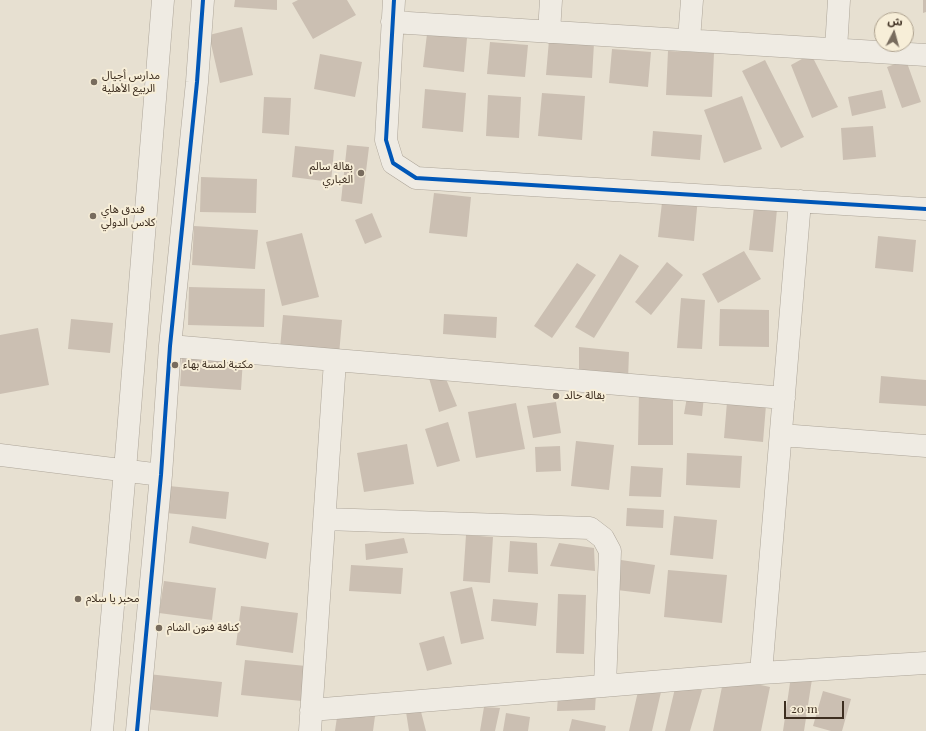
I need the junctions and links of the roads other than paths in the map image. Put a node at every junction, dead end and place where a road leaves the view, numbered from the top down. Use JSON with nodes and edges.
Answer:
{"nodes":[{"id":1,"x":163,"y":0,"type":"edge"},
{"id":2,"x":203,"y":0,"type":"edge"},
{"id":3,"x":394,"y":0,"type":"edge"},
{"id":4,"x":551,"y":0,"type":"edge"},
{"id":5,"x":692,"y":0,"type":"edge"},
{"id":6,"x":839,"y":0,"type":"edge"},
{"id":7,"x":392,"y":22,"type":"junction"},
{"id":8,"x":549,"y":32,"type":"junction"},
{"id":9,"x":689,"y":40,"type":"junction"},
{"id":10,"x":836,"y":49,"type":"junction"},
{"id":11,"x":926,"y":55,"type":"edge"},
{"id":12,"x":800,"y":201,"type":"junction"},
{"id":13,"x":926,"y":209,"type":"edge"},
{"id":14,"x":170,"y":346,"type":"junction"},
{"id":15,"x":335,"y":361,"type":"junction"},
{"id":16,"x":784,"y":398,"type":"junction"},
{"id":17,"x":781,"y":435,"type":"junction"},
{"id":18,"x":926,"y":446,"type":"edge"},
{"id":19,"x":0,"y":455,"type":"edge"},
{"id":20,"x":125,"y":470,"type":"junction"},
{"id":21,"x":161,"y":475,"type":"junction"},
{"id":22,"x":325,"y":519,"type":"junction"},
{"id":23,"x":926,"y":663,"type":"edge"},
{"id":24,"x":761,"y":673,"type":"junction"},
{"id":25,"x":605,"y":686,"type":"junction"},
{"id":26,"x":311,"y":721,"type":"edge"},
{"id":27,"x":102,"y":731,"type":"edge"},
{"id":28,"x":137,"y":731,"type":"edge"}],
"edges":[{"from":1,"to":20,"type":"street"},
{"from":2,"to":14,"type":"street"},
{"from":3,"to":7,"type":"street"},
{"from":4,"to":8,"type":"street"},
{"from":5,"to":9,"type":"street"},
{"from":6,"to":10,"type":"street"},
{"from":7,"to":8,"type":"street"},
{"from":7,"to":12,"type":"street"},
{"from":8,"to":9,"type":"street"},
{"from":9,"to":10,"type":"street"},
{"from":10,"to":11,"type":"street"},
{"from":12,"to":13,"type":"street"},
{"from":12,"to":16,"type":"street"},
{"from":14,"to":15,"type":"street"},
{"from":14,"to":21,"type":"street"},
{"from":15,"to":16,"type":"street"},
{"from":15,"to":22,"type":"street"},
{"from":16,"to":17,"type":"street"},
{"from":17,"to":18,"type":"street"},
{"from":17,"to":24,"type":"street"},
{"from":19,"to":20,"type":"street"},
{"from":20,"to":21,"type":"street"},
{"from":20,"to":27,"type":"street"},
{"from":21,"to":28,"type":"street"},
{"from":22,"to":25,"type":"street"},
{"from":22,"to":26,"type":"street"},
{"from":23,"to":24,"type":"street"},
{"from":24,"to":25,"type":"street"},
{"from":25,"to":26,"type":"street"}]}
